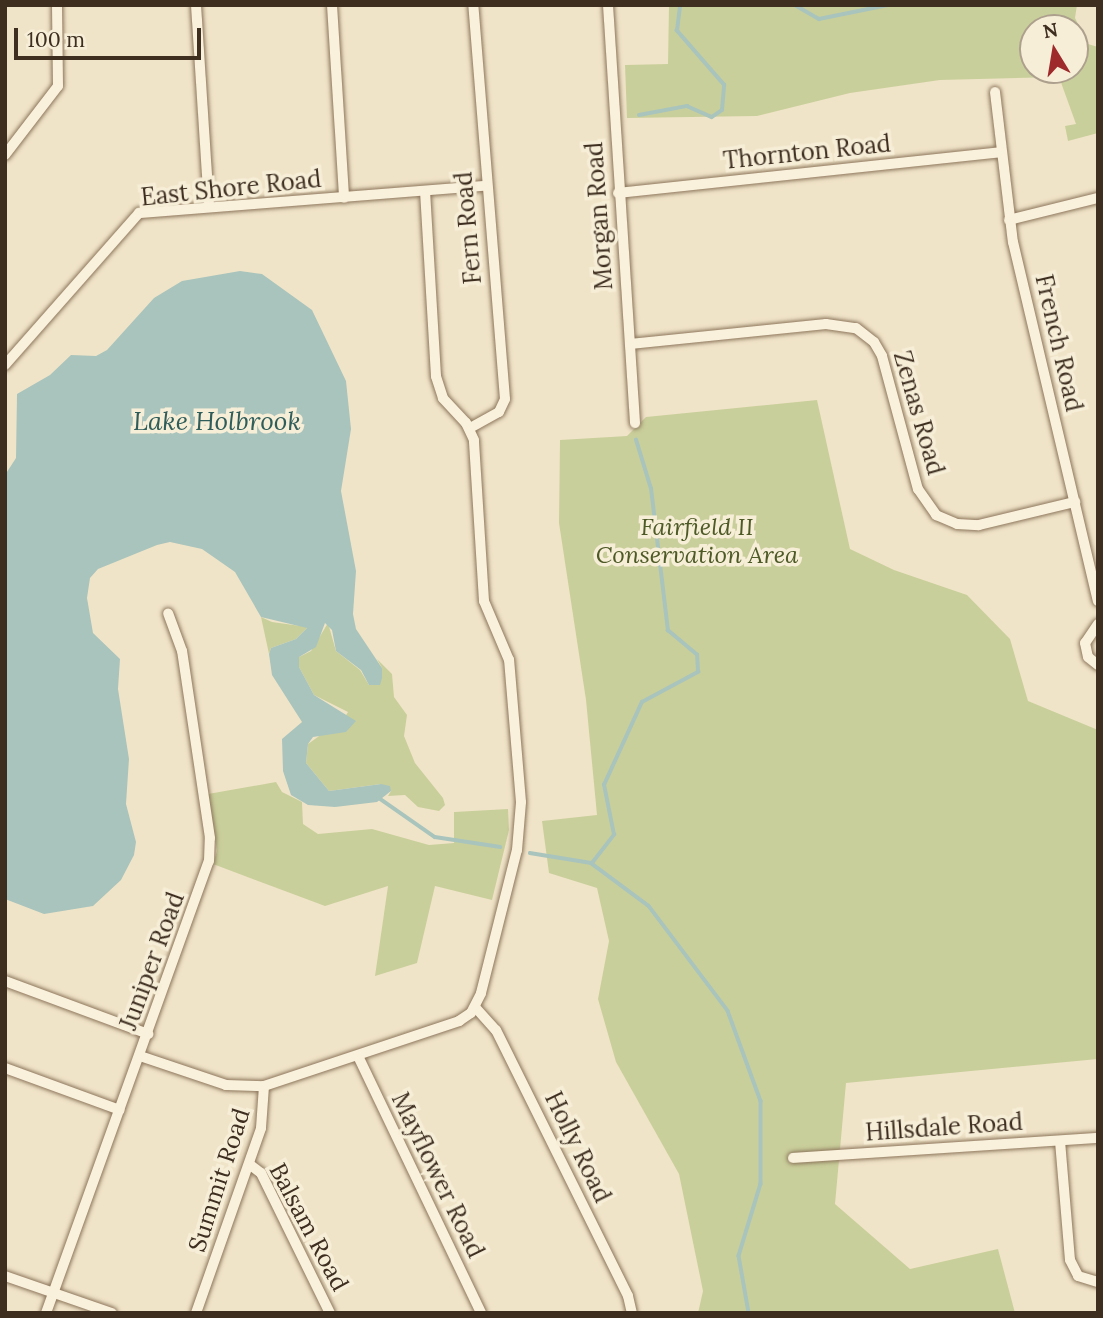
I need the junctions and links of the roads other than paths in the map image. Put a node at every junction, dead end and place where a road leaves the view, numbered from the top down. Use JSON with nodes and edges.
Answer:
{"nodes":[{"id":1,"x":57,"y":5,"type":"edge"},
{"id":2,"x":196,"y":5,"type":"edge"},
{"id":3,"x":332,"y":5,"type":"edge"},
{"id":4,"x":473,"y":5,"type":"edge"},
{"id":5,"x":608,"y":5,"type":"edge"},
{"id":6,"x":995,"y":92,"type":"dead end"},
{"id":7,"x":1000,"y":152,"type":"junction"},
{"id":8,"x":5,"y":155,"type":"edge"},
{"id":9,"x":485,"y":186,"type":"junction"},
{"id":10,"x":425,"y":193,"type":"junction"},
{"id":11,"x":618,"y":193,"type":"junction"},
{"id":12,"x":344,"y":198,"type":"junction"},
{"id":13,"x":1098,"y":198,"type":"edge"},
{"id":14,"x":209,"y":206,"type":"junction"},
{"id":15,"x":1009,"y":220,"type":"junction"},
{"id":16,"x":630,"y":344,"type":"junction"},
{"id":17,"x":5,"y":365,"type":"edge"},
{"id":18,"x":635,"y":423,"type":"dead end"},
{"id":19,"x":470,"y":428,"type":"junction"},
{"id":20,"x":1075,"y":502,"type":"junction"},
{"id":21,"x":1098,"y":601,"type":"edge"},
{"id":22,"x":169,"y":613,"type":"dead end"},
{"id":23,"x":1098,"y":624,"type":"edge"},
{"id":24,"x":1098,"y":665,"type":"edge"},
{"id":25,"x":5,"y":981,"type":"edge"},
{"id":26,"x":475,"y":1007,"type":"junction"},
{"id":27,"x":148,"y":1034,"type":"junction"},
{"id":28,"x":140,"y":1056,"type":"junction"},
{"id":29,"x":358,"y":1056,"type":"junction"},
{"id":30,"x":5,"y":1068,"type":"edge"},
{"id":31,"x":264,"y":1086,"type":"junction"},
{"id":32,"x":120,"y":1110,"type":"junction"},
{"id":33,"x":1098,"y":1138,"type":"edge"},
{"id":34,"x":1060,"y":1141,"type":"junction"},
{"id":35,"x":793,"y":1158,"type":"dead end"},
{"id":36,"x":248,"y":1164,"type":"junction"},
{"id":37,"x":5,"y":1276,"type":"edge"},
{"id":38,"x":1098,"y":1282,"type":"edge"},
{"id":39,"x":53,"y":1293,"type":"junction"},
{"id":40,"x":46,"y":1313,"type":"edge"},
{"id":41,"x":112,"y":1313,"type":"edge"},
{"id":42,"x":196,"y":1313,"type":"edge"},
{"id":43,"x":330,"y":1313,"type":"edge"},
{"id":44,"x":481,"y":1313,"type":"edge"},
{"id":45,"x":632,"y":1313,"type":"edge"}],
"edges":[{"from":1,"to":8,"type":"street"},
{"from":2,"to":14,"type":"street"},
{"from":3,"to":12,"type":"street"},
{"from":4,"to":9,"type":"street","name":"Fern Road"},
{"from":5,"to":11,"type":"street","name":"Morgan Road"},
{"from":6,"to":7,"type":"street","name":"French Road"},
{"from":7,"to":11,"type":"street","name":"Thornton Road"},
{"from":7,"to":15,"type":"street","name":"French Road"},
{"from":9,"to":10,"type":"street","name":"East Shore Road"},
{"from":9,"to":19,"type":"street","name":"Fern Road"},
{"from":10,"to":12,"type":"street","name":"East Shore Road"},
{"from":10,"to":19,"type":"street"},
{"from":11,"to":16,"type":"street","name":"Morgan Road"},
{"from":12,"to":14,"type":"street","name":"East Shore Road"},
{"from":13,"to":15,"type":"street"},
{"from":14,"to":17,"type":"street","name":"East Shore Road"},
{"from":15,"to":20,"type":"street","name":"French Road"},
{"from":16,"to":18,"type":"street","name":"Morgan Road"},
{"from":16,"to":20,"type":"street","name":"Zenas Road"},
{"from":19,"to":26,"type":"street"},
{"from":20,"to":21,"type":"street","name":"French Road"},
{"from":22,"to":27,"type":"street","name":"Juniper Road"},
{"from":23,"to":24,"type":"street"},
{"from":25,"to":27,"type":"street"},
{"from":26,"to":29,"type":"street","name":"Summit Road"},
{"from":26,"to":45,"type":"street","name":"Holly Road"},
{"from":27,"to":28,"type":"street","name":"Juniper Road"},
{"from":28,"to":31,"type":"street"},
{"from":28,"to":32,"type":"street","name":"Juniper Road"},
{"from":29,"to":31,"type":"street","name":"Summit Road"},
{"from":29,"to":44,"type":"street","name":"Mayflower Road"},
{"from":30,"to":32,"type":"street"},
{"from":31,"to":36,"type":"street","name":"Summit Road"},
{"from":32,"to":39,"type":"street","name":"Juniper Road"},
{"from":33,"to":34,"type":"street","name":"Hillsdale Road"},
{"from":34,"to":35,"type":"street","name":"Hillsdale Road"},
{"from":34,"to":38,"type":"street"},
{"from":36,"to":42,"type":"street","name":"Summit Road"},
{"from":36,"to":43,"type":"street","name":"Balsam Road"},
{"from":37,"to":39,"type":"street"},
{"from":39,"to":40,"type":"street","name":"Juniper Road"},
{"from":39,"to":41,"type":"street"}]}
